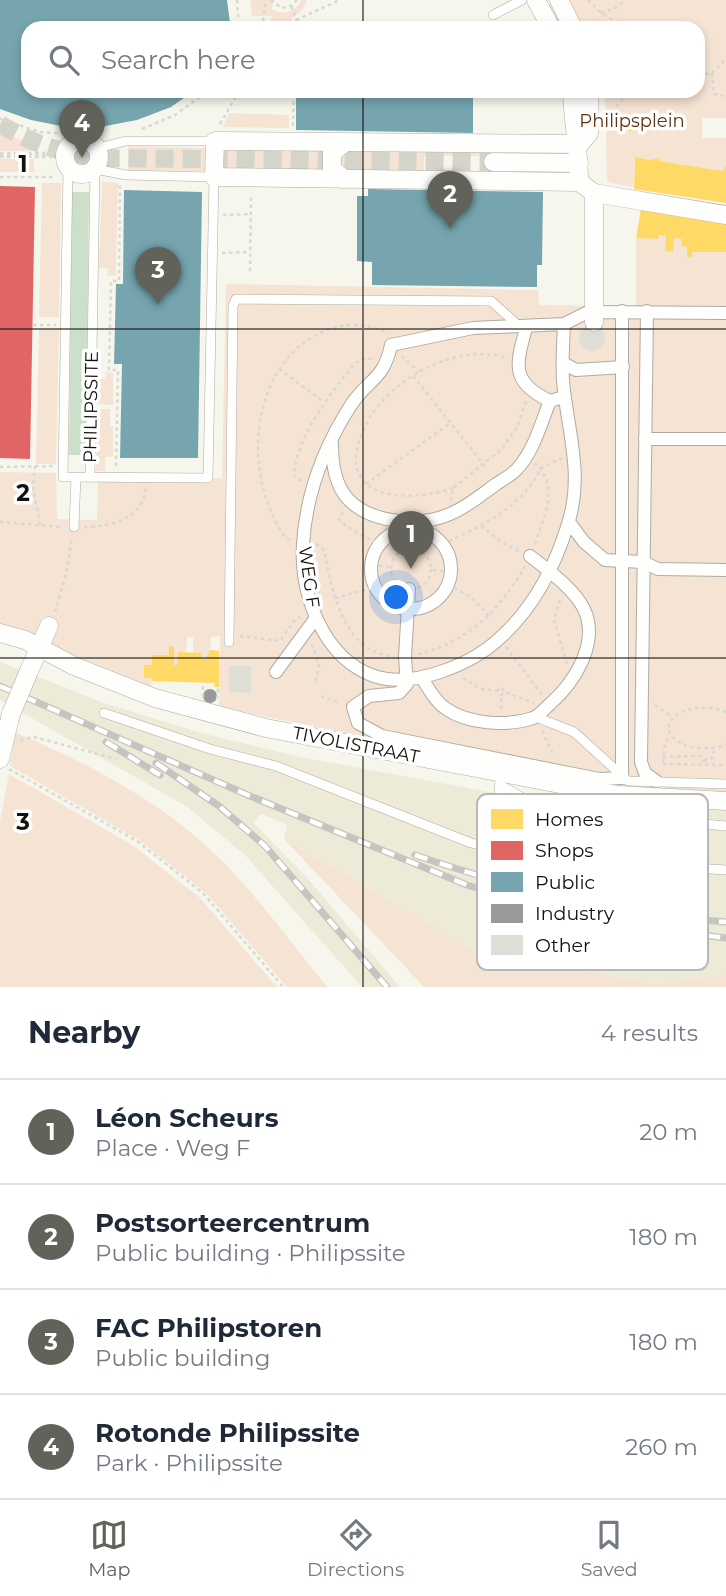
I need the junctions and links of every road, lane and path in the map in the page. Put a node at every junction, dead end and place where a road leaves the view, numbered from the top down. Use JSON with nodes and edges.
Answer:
{"nodes":[{"id":1,"x":237,"y":0,"type":"edge"},
{"id":2,"x":266,"y":0,"type":"edge"},
{"id":3,"x":271,"y":0,"type":"edge"},
{"id":4,"x":297,"y":0,"type":"edge"},
{"id":5,"x":340,"y":0,"type":"edge"},
{"id":6,"x":559,"y":0,"type":"edge"},
{"id":7,"x":588,"y":0,"type":"edge"},
{"id":8,"x":625,"y":0,"type":"edge"},
{"id":9,"x":536,"y":1,"type":"edge"},
{"id":10,"x":291,"y":6,"type":"junction"},
{"id":11,"x":601,"y":13,"type":"junction"},
{"id":12,"x":492,"y":15,"type":"dead end"},
{"id":13,"x":296,"y":20,"type":"joint"},
{"id":14,"x":240,"y":21,"type":"edge"},
{"id":15,"x":263,"y":21,"type":"edge"},
{"id":16,"x":547,"y":21,"type":"edge"},
{"id":17,"x":570,"y":21,"type":"edge"},
{"id":18,"x":614,"y":21,"type":"edge"},
{"id":19,"x":726,"y":59,"type":"edge"},
{"id":20,"x":712,"y":73,"type":"junction"},
{"id":21,"x":705,"y":74,"type":"edge"},
{"id":22,"x":726,"y":96,"type":"edge"},
{"id":23,"x":199,"y":98,"type":"edge"},
{"id":24,"x":235,"y":98,"type":"edge"},
{"id":25,"x":294,"y":98,"type":"edge"},
{"id":26,"x":572,"y":98,"type":"edge"},
{"id":27,"x":588,"y":98,"type":"edge"},
{"id":28,"x":624,"y":98,"type":"edge"},
{"id":29,"x":0,"y":119,"type":"edge"},
{"id":30,"x":80,"y":127,"type":"dead end"},
{"id":31,"x":140,"y":129,"type":"dead end"},
{"id":32,"x":293,"y":132,"type":"dead end"},
{"id":33,"x":80,"y":137,"type":"junction"},
{"id":34,"x":584,"y":138,"type":"junction"},
{"id":35,"x":215,"y":141,"type":"junction"},
{"id":36,"x":99,"y":142,"type":"junction"},
{"id":37,"x":344,"y":143,"type":"junction"},
{"id":38,"x":494,"y":153,"type":"junction"},
{"id":39,"x":0,"y":155,"type":"edge"},
{"id":40,"x":66,"y":162,"type":"junction"},
{"id":41,"x":579,"y":163,"type":"junction"},
{"id":42,"x":95,"y":169,"type":"junction"},
{"id":43,"x":0,"y":177,"type":"edge"},
{"id":44,"x":214,"y":177,"type":"junction"},
{"id":45,"x":251,"y":178,"type":"junction"},
{"id":46,"x":344,"y":179,"type":"junction"},
{"id":47,"x":493,"y":181,"type":"junction"},
{"id":48,"x":587,"y":187,"type":"junction"},
{"id":49,"x":120,"y":190,"type":"dead end"},
{"id":50,"x":251,"y":214,"type":"junction"},
{"id":51,"x":213,"y":215,"type":"junction"},
{"id":52,"x":726,"y":215,"type":"edge"},
{"id":53,"x":250,"y":252,"type":"junction"},
{"id":54,"x":213,"y":254,"type":"junction"},
{"id":55,"x":250,"y":271,"type":"dead end"},
{"id":56,"x":622,"y":311,"type":"junction"},
{"id":57,"x":647,"y":311,"type":"junction"},
{"id":58,"x":726,"y":313,"type":"edge"},
{"id":59,"x":594,"y":317,"type":"junction"},
{"id":60,"x":564,"y":324,"type":"junction"},
{"id":61,"x":33,"y":325,"type":"dead end"},
{"id":62,"x":66,"y":325,"type":"junction"},
{"id":63,"x":524,"y":328,"type":"junction"},
{"id":64,"x":391,"y":345,"type":"junction"},
{"id":65,"x":517,"y":362,"type":"junction"},
{"id":66,"x":563,"y":363,"type":"junction"},
{"id":67,"x":387,"y":366,"type":"junction"},
{"id":68,"x":624,"y":367,"type":"junction"},
{"id":69,"x":279,"y":369,"type":"junction"},
{"id":70,"x":419,"y":372,"type":"junction"},
{"id":71,"x":413,"y":376,"type":"junction"},
{"id":72,"x":531,"y":392,"type":"junction"},
{"id":73,"x":564,"y":397,"type":"junction"},
{"id":74,"x":550,"y":401,"type":"junction"},
{"id":75,"x":325,"y":402,"type":"junction"},
{"id":76,"x":450,"y":423,"type":"junction"},
{"id":77,"x":645,"y":439,"type":"junction"},
{"id":78,"x":726,"y":439,"type":"edge"},
{"id":79,"x":332,"y":442,"type":"junction"},
{"id":80,"x":575,"y":452,"type":"junction"},
{"id":81,"x":526,"y":454,"type":"junction"},
{"id":82,"x":116,"y":458,"type":"dead end"},
{"id":83,"x":35,"y":466,"type":"junction"},
{"id":84,"x":64,"y":466,"type":"junction"},
{"id":85,"x":485,"y":466,"type":"junction"},
{"id":86,"x":0,"y":467,"type":"edge"},
{"id":87,"x":541,"y":468,"type":"junction"},
{"id":88,"x":76,"y":477,"type":"junction"},
{"id":89,"x":90,"y":477,"type":"junction"},
{"id":90,"x":314,"y":482,"type":"junction"},
{"id":91,"x":366,"y":484,"type":"junction"},
{"id":92,"x":453,"y":488,"type":"junction"},
{"id":93,"x":349,"y":500,"type":"junction"},
{"id":94,"x":449,"y":514,"type":"junction"},
{"id":95,"x":569,"y":522,"type":"junction"},
{"id":96,"x":40,"y":526,"type":"dead end"},
{"id":97,"x":481,"y":526,"type":"junction"},
{"id":98,"x":74,"y":527,"type":"joint"},
{"id":99,"x":303,"y":544,"type":"junction"},
{"id":100,"x":443,"y":544,"type":"junction"},
{"id":101,"x":380,"y":545,"type":"junction"},
{"id":102,"x":530,"y":556,"type":"junction"},
{"id":103,"x":624,"y":561,"type":"junction"},
{"id":104,"x":643,"y":562,"type":"junction"},
{"id":105,"x":372,"y":565,"type":"junction"},
{"id":106,"x":390,"y":567,"type":"dead end"},
{"id":107,"x":433,"y":570,"type":"dead end"},
{"id":108,"x":726,"y":570,"type":"edge"},
{"id":109,"x":550,"y":572,"type":"junction"},
{"id":110,"x":450,"y":578,"type":"junction"},
{"id":111,"x":376,"y":587,"type":"junction"},
{"id":112,"x":563,"y":587,"type":"junction"},
{"id":113,"x":409,"y":589,"type":"junction"},
{"id":114,"x":334,"y":598,"type":"junction"},
{"id":115,"x":407,"y":608,"type":"junction"},
{"id":116,"x":490,"y":616,"type":"junction"},
{"id":117,"x":314,"y":617,"type":"junction"},
{"id":118,"x":51,"y":621,"type":"joint"},
{"id":119,"x":0,"y":633,"type":"edge"},
{"id":120,"x":305,"y":636,"type":"junction"},
{"id":121,"x":230,"y":638,"type":"joint"},
{"id":122,"x":500,"y":639,"type":"junction"},
{"id":123,"x":40,"y":648,"type":"junction"},
{"id":124,"x":405,"y":657,"type":"junction"},
{"id":125,"x":456,"y":666,"type":"junction"},
{"id":126,"x":579,"y":671,"type":"junction"},
{"id":127,"x":276,"y":672,"type":"dead end"},
{"id":128,"x":408,"y":678,"type":"junction"},
{"id":129,"x":422,"y":678,"type":"junction"},
{"id":130,"x":315,"y":684,"type":"dead end"},
{"id":131,"x":321,"y":696,"type":"dead end"},
{"id":132,"x":642,"y":704,"type":"junction"},
{"id":133,"x":353,"y":707,"type":"junction"},
{"id":134,"x":726,"y":712,"type":"edge"},
{"id":135,"x":104,"y":713,"type":"dead end"},
{"id":136,"x":543,"y":714,"type":"junction"},
{"id":137,"x":672,"y":718,"type":"junction"},
{"id":138,"x":4,"y":736,"type":"junction"},
{"id":139,"x":671,"y":736,"type":"junction"},
{"id":140,"x":726,"y":745,"type":"edge"},
{"id":141,"x":714,"y":748,"type":"junction"},
{"id":142,"x":663,"y":757,"type":"junction"},
{"id":143,"x":0,"y":759,"type":"edge"},
{"id":144,"x":116,"y":759,"type":"dead end"},
{"id":145,"x":704,"y":762,"type":"junction"},
{"id":146,"x":0,"y":764,"type":"edge"},
{"id":147,"x":663,"y":764,"type":"junction"},
{"id":148,"x":726,"y":765,"type":"edge"},
{"id":149,"x":553,"y":768,"type":"junction"},
{"id":150,"x":622,"y":779,"type":"junction"},
{"id":151,"x":500,"y":780,"type":"junction"},
{"id":152,"x":660,"y":782,"type":"junction"},
{"id":153,"x":726,"y":784,"type":"edge"},
{"id":154,"x":499,"y":794,"type":"edge"},
{"id":155,"x":521,"y":794,"type":"edge"},
{"id":156,"x":610,"y":794,"type":"edge"},
{"id":157,"x":708,"y":800,"type":"edge"},
{"id":158,"x":726,"y":801,"type":"edge"},
{"id":159,"x":708,"y":824,"type":"edge"},
{"id":160,"x":726,"y":825,"type":"edge"},
{"id":161,"x":477,"y":845,"type":"edge"},
{"id":162,"x":708,"y":869,"type":"edge"},
{"id":163,"x":726,"y":870,"type":"edge"},
{"id":164,"x":282,"y":987,"type":"edge"}],
"edges":[{"from":1,"to":14,"type":"path"},
{"from":2,"to":15,"type":"path"},
{"from":3,"to":10,"type":"path"},
{"from":4,"to":10,"type":"path"},
{"from":5,"to":13,"type":"path"},
{"from":6,"to":17,"type":"street"},
{"from":7,"to":11,"type":"path"},
{"from":8,"to":11,"type":"path"},
{"from":9,"to":12,"type":"lane"},
{"from":9,"to":16,"type":"street"},
{"from":10,"to":13,"type":"path"},
{"from":11,"to":18,"type":"path"},
{"from":19,"to":20,"type":"path"},
{"from":20,"to":21,"type":"path"},
{"from":20,"to":22,"type":"path"},
{"from":23,"to":31,"type":"path"},
{"from":24,"to":35,"type":"path"},
{"from":25,"to":32,"type":"path"},
{"from":26,"to":34,"type":"street"},
{"from":27,"to":34,"type":"street"},
{"from":28,"to":34,"type":"path"},
{"from":29,"to":33,"type":"path"},
{"from":30,"to":33,"type":"path"},
{"from":33,"to":36,"type":"path"},
{"from":34,"to":38,"type":"street"},
{"from":34,"to":41,"type":"street"},
{"from":35,"to":36,"type":"lane"},
{"from":35,"to":37,"type":"street"},
{"from":35,"to":44,"type":"street"},
{"from":36,"to":40,"type":"street"},
{"from":36,"to":42,"type":"street","name":"PHILIPSSITE"},
{"from":37,"to":38,"type":"street"},
{"from":37,"to":46,"type":"street"},
{"from":38,"to":41,"type":"street"},
{"from":38,"to":47,"type":"street"},
{"from":39,"to":40,"type":"path"},
{"from":40,"to":42,"type":"street"},
{"from":40,"to":43,"type":"path"},
{"from":40,"to":62,"type":"lane","name":"PHILIPSSITE"},
{"from":41,"to":48,"type":"street"},
{"from":42,"to":44,"type":"lane"},
{"from":42,"to":89,"type":"lane","name":"PHILIPSSITE"},
{"from":44,"to":45,"type":"street"},
{"from":44,"to":51,"type":"lane"},
{"from":45,"to":46,"type":"street"},
{"from":45,"to":50,"type":"path"},
{"from":46,"to":47,"type":"street"},
{"from":47,"to":48,"type":"street"},
{"from":48,"to":52,"type":"street"},
{"from":48,"to":59,"type":"street"},
{"from":49,"to":82,"type":"path"},
{"from":50,"to":51,"type":"path"},
{"from":50,"to":53,"type":"path"},
{"from":51,"to":54,"type":"lane"},
{"from":53,"to":54,"type":"path"},
{"from":53,"to":55,"type":"path"},
{"from":54,"to":89,"type":"lane"},
{"from":56,"to":57,"type":"street"},
{"from":56,"to":59,"type":"street"},
{"from":56,"to":68,"type":"street"},
{"from":57,"to":58,"type":"street"},
{"from":57,"to":77,"type":"street"},
{"from":59,"to":60,"type":"street"},
{"from":60,"to":63,"type":"street"},
{"from":60,"to":66,"type":"street","name":"WEG F"},
{"from":61,"to":62,"type":"path"},
{"from":62,"to":84,"type":"lane","name":"PHILIPSSITE"},
{"from":63,"to":64,"type":"street"},
{"from":63,"to":65,"type":"street"},
{"from":63,"to":121,"type":"lane"},
{"from":64,"to":67,"type":"street"},
{"from":64,"to":69,"type":"path"},
{"from":64,"to":70,"type":"path"},
{"from":65,"to":70,"type":"path"},
{"from":65,"to":72,"type":"street"},
{"from":66,"to":68,"type":"street"},
{"from":66,"to":73,"type":"street","name":"WEG F"},
{"from":67,"to":75,"type":"path"},
{"from":67,"to":79,"type":"street","name":"WEG F"},
{"from":68,"to":103,"type":"street"},
{"from":69,"to":75,"type":"path"},
{"from":69,"to":99,"type":"path"},
{"from":70,"to":71,"type":"path"},
{"from":71,"to":76,"type":"path"},
{"from":71,"to":91,"type":"path"},
{"from":72,"to":74,"type":"street"},
{"from":72,"to":85,"type":"path"},
{"from":73,"to":74,"type":"street"},
{"from":73,"to":80,"type":"street","name":"WEG F"},
{"from":74,"to":81,"type":"street"},
{"from":75,"to":90,"type":"path"},
{"from":76,"to":85,"type":"path"},
{"from":76,"to":91,"type":"path"},
{"from":77,"to":78,"type":"street"},
{"from":77,"to":104,"type":"street"},
{"from":79,"to":90,"type":"street","name":"WEG F"},
{"from":79,"to":93,"type":"street"},
{"from":80,"to":87,"type":"path"},
{"from":80,"to":95,"type":"street","name":"WEG F"},
{"from":81,"to":87,"type":"path"},
{"from":81,"to":94,"type":"street"},
{"from":83,"to":84,"type":"path"},
{"from":83,"to":86,"type":"path"},
{"from":83,"to":96,"type":"path"},
{"from":84,"to":88,"type":"lane","name":"PHILIPSSITE"},
{"from":85,"to":92,"type":"path"},
{"from":87,"to":97,"type":"path"},
{"from":87,"to":102,"type":"path"},
{"from":88,"to":89,"type":"lane","name":"PHILIPSSITE"},
{"from":88,"to":98,"type":"lane"},
{"from":90,"to":99,"type":"street","name":"WEG F"},
{"from":91,"to":92,"type":"path"},
{"from":92,"to":94,"type":"path"},
{"from":93,"to":94,"type":"street"},
{"from":93,"to":101,"type":"path"},
{"from":95,"to":103,"type":"street"},
{"from":95,"to":109,"type":"street","name":"WEG F"},
{"from":97,"to":100,"type":"path"},
{"from":97,"to":102,"type":"path"},
{"from":98,"to":118,"type":"path"},
{"from":99,"to":114,"type":"path"},
{"from":99,"to":117,"type":"street","name":"WEG F"},
{"from":100,"to":101,"type":"street"},
{"from":100,"to":110,"type":"street"},
{"from":101,"to":105,"type":"street"},
{"from":102,"to":109,"type":"street"},
{"from":102,"to":116,"type":"path"},
{"from":103,"to":104,"type":"street"},
{"from":103,"to":150,"type":"street"},
{"from":104,"to":108,"type":"street"},
{"from":104,"to":132,"type":"street"},
{"from":105,"to":106,"type":"path"},
{"from":105,"to":111,"type":"street"},
{"from":107,"to":110,"type":"path"},
{"from":109,"to":112,"type":"street"},
{"from":109,"to":122,"type":"street","name":"WEG F"},
{"from":110,"to":115,"type":"street"},
{"from":110,"to":116,"type":"path"},
{"from":111,"to":114,"type":"path"},
{"from":111,"to":115,"type":"street"},
{"from":112,"to":126,"type":"street"},
{"from":112,"to":126,"type":"path"},
{"from":113,"to":113,"type":"path"},
{"from":113,"to":115,"type":"street"},
{"from":114,"to":124,"type":"path"},
{"from":115,"to":124,"type":"street"},
{"from":116,"to":124,"type":"path"},
{"from":117,"to":120,"type":"street"},
{"from":117,"to":121,"type":"path"},
{"from":117,"to":128,"type":"street","name":"WEG F"},
{"from":118,"to":123,"type":"street"},
{"from":119,"to":123,"type":"street","name":"TIVOLISTRAAT"},
{"from":120,"to":127,"type":"street"},
{"from":120,"to":130,"type":"path"},
{"from":122,"to":125,"type":"street","name":"WEG F"},
{"from":122,"to":136,"type":"path"},
{"from":123,"to":138,"type":"street","bridge":true},
{"from":123,"to":151,"type":"street","name":"TIVOLISTRAAT"},
{"from":124,"to":128,"type":"street"},
{"from":125,"to":129,"type":"street","name":"WEG F"},
{"from":125,"to":136,"type":"path"},
{"from":126,"to":136,"type":"street"},
{"from":128,"to":129,"type":"street","name":"WEG F"},
{"from":128,"to":133,"type":"street"},
{"from":129,"to":136,"type":"street"},
{"from":131,"to":133,"type":"path"},
{"from":132,"to":137,"type":"path"},
{"from":132,"to":152,"type":"street"},
{"from":133,"to":149,"type":"street"},
{"from":134,"to":137,"type":"path"},
{"from":135,"to":161,"type":"lane"},
{"from":136,"to":149,"type":"path"},
{"from":136,"to":150,"type":"lane"},
{"from":137,"to":139,"type":"path"},
{"from":138,"to":143,"type":"street"},
{"from":138,"to":144,"type":"path"},
{"from":139,"to":141,"type":"path"},
{"from":139,"to":142,"type":"path"},
{"from":140,"to":141,"type":"path"},
{"from":141,"to":145,"type":"path"},
{"from":142,"to":145,"type":"path"},
{"from":142,"to":147,"type":"path"},
{"from":145,"to":147,"type":"path"},
{"from":145,"to":148,"type":"path"},
{"from":146,"to":164,"type":"path"},
{"from":147,"to":152,"type":"path"},
{"from":149,"to":150,"type":"street"},
{"from":150,"to":152,"type":"lane"},
{"from":151,"to":154,"type":"lane"},
{"from":151,"to":155,"type":"lane"},
{"from":151,"to":156,"type":"street","name":"TIVOLISTRAAT"},
{"from":152,"to":153,"type":"lane"},
{"from":157,"to":158,"type":"street","name":"TIVOLISTRAAT"},
{"from":159,"to":160,"type":"lane"},
{"from":162,"to":163,"type":"lane"}]}
